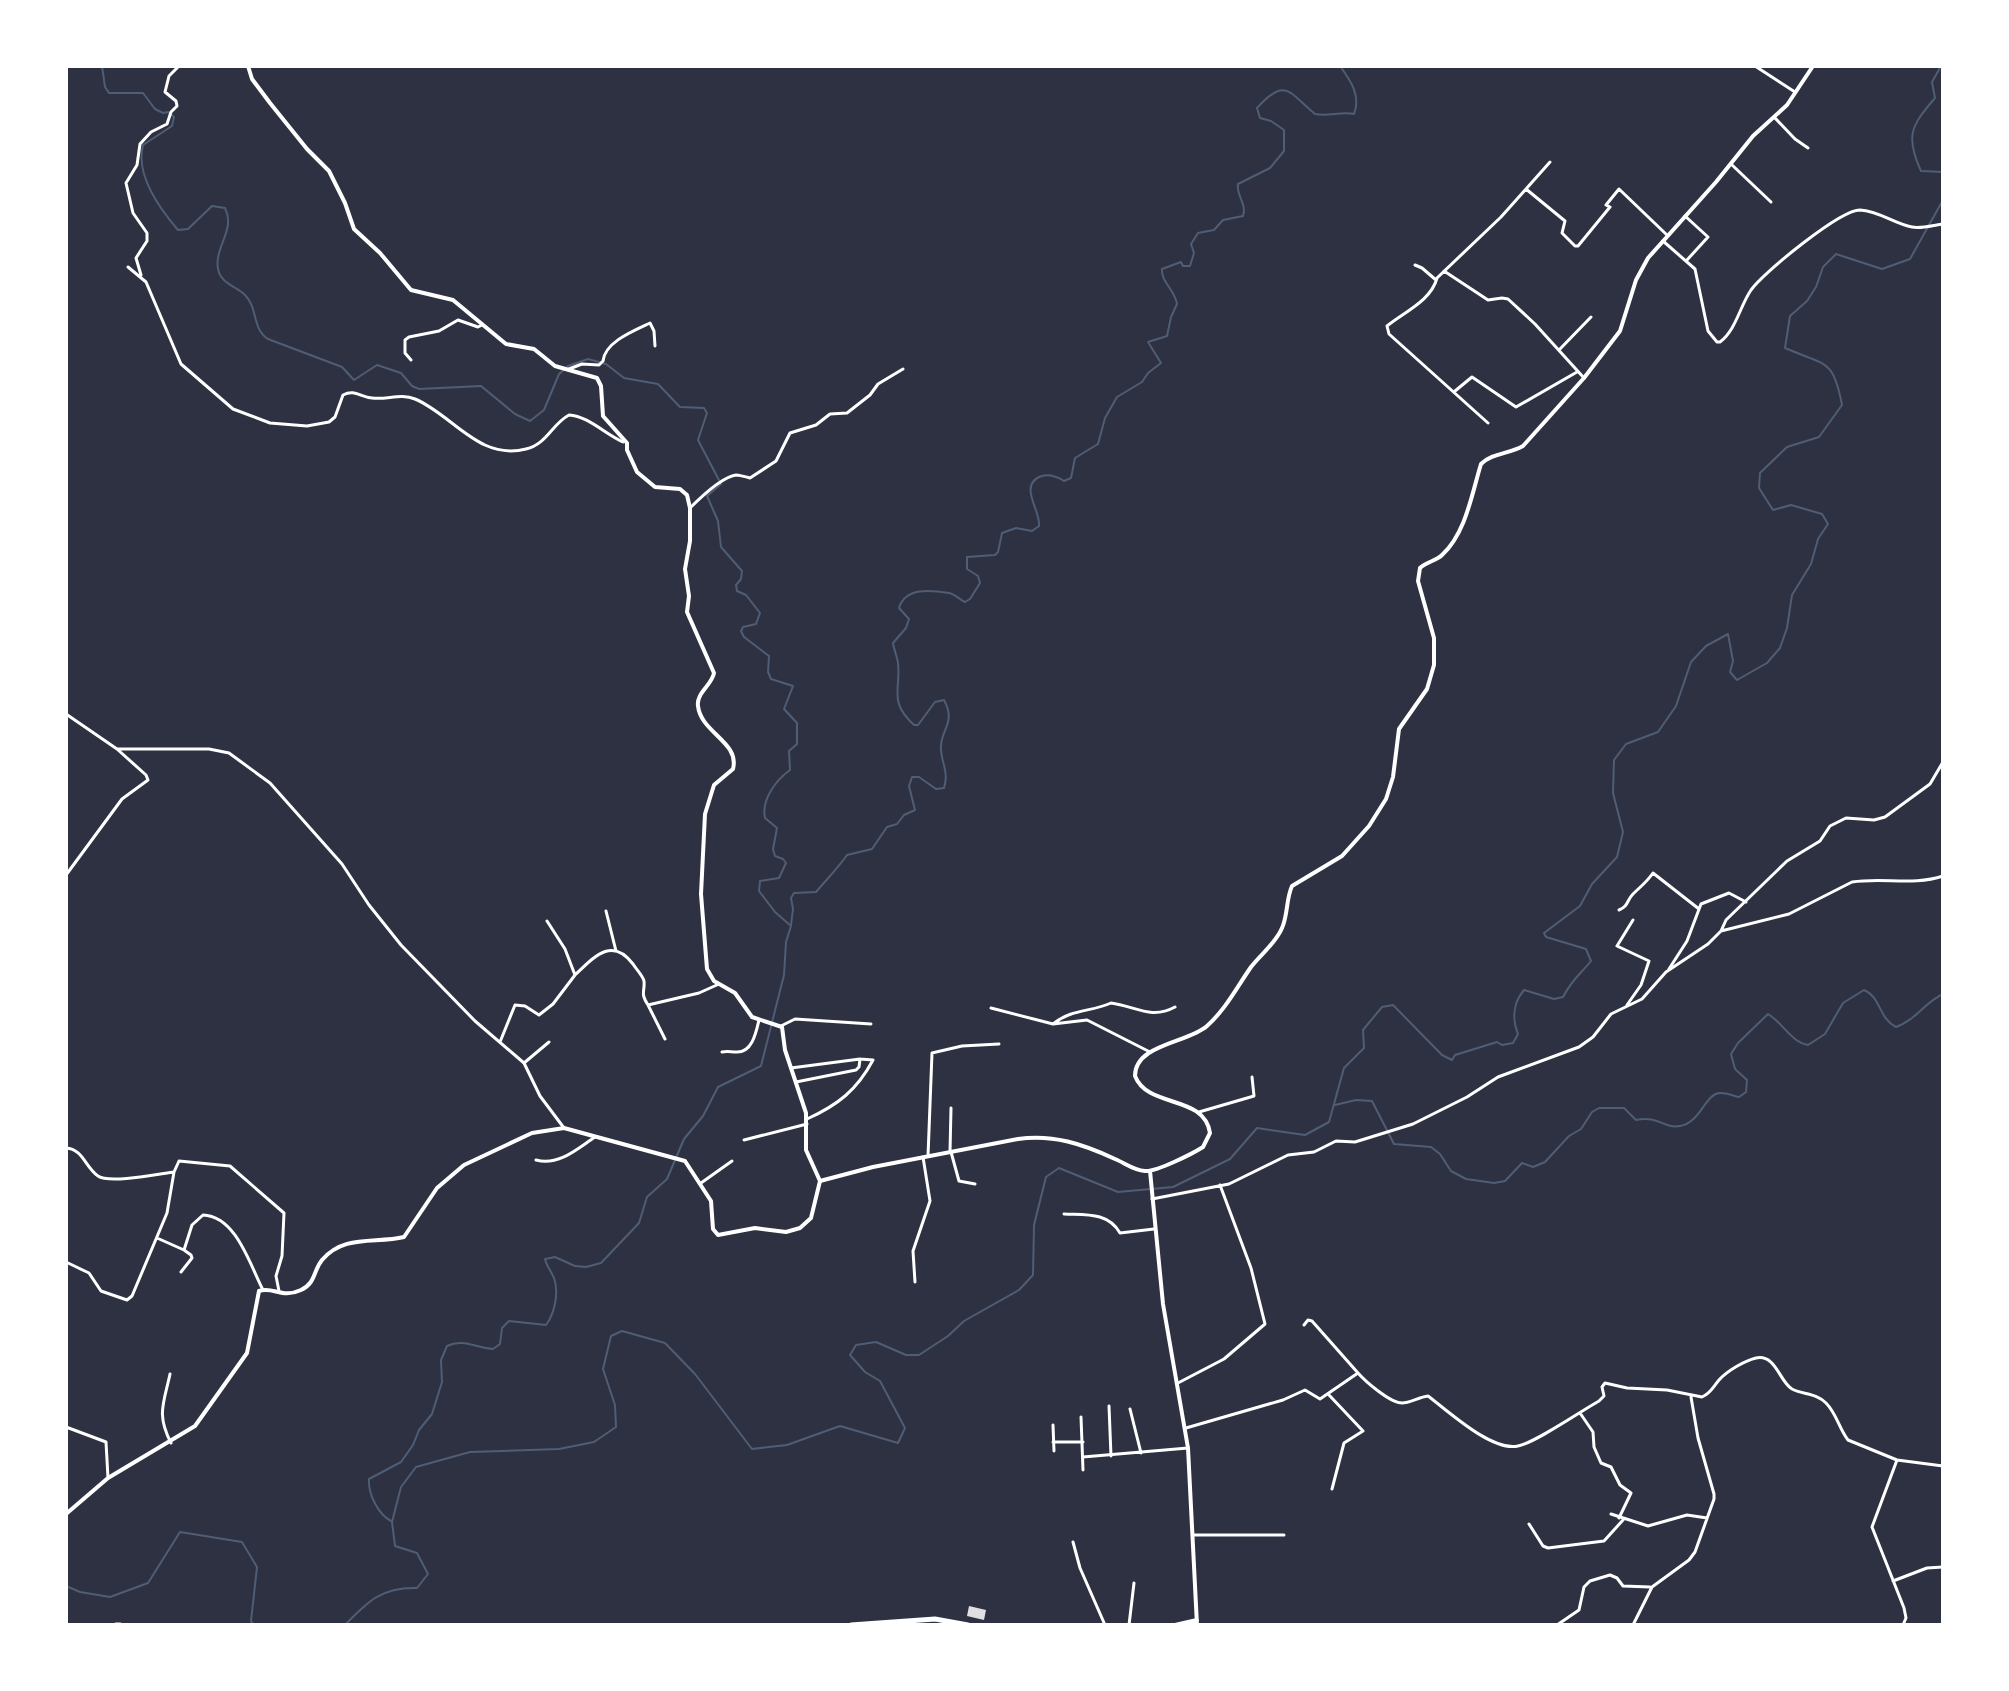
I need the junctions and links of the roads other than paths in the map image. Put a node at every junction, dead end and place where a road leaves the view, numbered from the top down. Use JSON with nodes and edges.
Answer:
{"nodes":[{"id":1,"x":179,"y":66,"type":"edge"},
{"id":2,"x":248,"y":66,"type":"edge"},
{"id":3,"x":1755,"y":66,"type":"edge"},
{"id":4,"x":1813,"y":66,"type":"edge"},
{"id":5,"x":1795,"y":92,"type":"junction"},
{"id":6,"x":1774,"y":117,"type":"junction"},
{"id":7,"x":1808,"y":148,"type":"dead end"},
{"id":8,"x":1550,"y":162,"type":"dead end"},
{"id":9,"x":1731,"y":164,"type":"junction"},
{"id":10,"x":1526,"y":189,"type":"junction"},
{"id":11,"x":1771,"y":202,"type":"dead end"},
{"id":12,"x":1685,"y":216,"type":"junction"},
{"id":13,"x":1943,"y":224,"type":"edge"},
{"id":14,"x":1667,"y":235,"type":"junction"},
{"id":15,"x":1663,"y":240,"type":"junction"},
{"id":16,"x":1687,"y":260,"type":"junction"},
{"id":17,"x":1415,"y":265,"type":"dead end"},
{"id":18,"x":128,"y":267,"type":"dead end"},
{"id":19,"x":1444,"y":271,"type":"junction"},
{"id":20,"x":143,"y":278,"type":"junction"},
{"id":21,"x":1436,"y":280,"type":"junction"},
{"id":22,"x":1591,"y":317,"type":"dead end"},
{"id":23,"x":482,"y":325,"type":"junction"},
{"id":24,"x":655,"y":346,"type":"dead end"},
{"id":25,"x":1559,"y":350,"type":"junction"},
{"id":26,"x":411,"y":360,"type":"dead end"},
{"id":27,"x":903,"y":369,"type":"dead end"},
{"id":28,"x":565,"y":370,"type":"junction"},
{"id":29,"x":1577,"y":372,"type":"junction"},
{"id":30,"x":1584,"y":378,"type":"junction"},
{"id":31,"x":1455,"y":391,"type":"junction"},
{"id":32,"x":1488,"y":423,"type":"dead end"},
{"id":33,"x":627,"y":443,"type":"junction"},
{"id":34,"x":690,"y":508,"type":"junction"},
{"id":35,"x":66,"y":714,"type":"edge"},
{"id":36,"x":117,"y":749,"type":"junction"},
{"id":37,"x":1943,"y":762,"type":"edge"},
{"id":38,"x":66,"y":875,"type":"edge"},
{"id":39,"x":1943,"y":876,"type":"edge"},
{"id":40,"x":1746,"y":902,"type":"junction"},
{"id":41,"x":1699,"y":909,"type":"junction"},
{"id":42,"x":1619,"y":910,"type":"dead end"},
{"id":43,"x":606,"y":911,"type":"dead end"},
{"id":44,"x":1633,"y":920,"type":"dead end"},
{"id":45,"x":547,"y":921,"type":"dead end"},
{"id":46,"x":1721,"y":931,"type":"junction"},
{"id":47,"x":616,"y":951,"type":"junction"},
{"id":48,"x":1666,"y":972,"type":"junction"},
{"id":49,"x":575,"y":975,"type":"junction"},
{"id":50,"x":719,"y":984,"type":"junction"},
{"id":51,"x":648,"y":1005,"type":"junction"},
{"id":52,"x":1175,"y":1007,"type":"dead end"},
{"id":53,"x":1625,"y":1007,"type":"junction"},
{"id":54,"x":991,"y":1008,"type":"dead end"},
{"id":55,"x":761,"y":1021,"type":"junction"},
{"id":56,"x":871,"y":1024,"type":"dead end"},
{"id":57,"x":1053,"y":1024,"type":"junction"},
{"id":58,"x":778,"y":1025,"type":"junction"},
{"id":59,"x":665,"y":1039,"type":"dead end"},
{"id":60,"x":500,"y":1042,"type":"junction"},
{"id":61,"x":549,"y":1042,"type":"dead end"},
{"id":62,"x":999,"y":1044,"type":"dead end"},
{"id":63,"x":722,"y":1052,"type":"dead end"},
{"id":64,"x":1150,"y":1052,"type":"junction"},
{"id":65,"x":860,"y":1059,"type":"junction"},
{"id":66,"x":524,"y":1063,"type":"junction"},
{"id":67,"x":791,"y":1068,"type":"junction"},
{"id":68,"x":1252,"y":1077,"type":"dead end"},
{"id":69,"x":796,"y":1082,"type":"junction"},
{"id":70,"x":951,"y":1108,"type":"dead end"},
{"id":71,"x":1199,"y":1112,"type":"junction"},
{"id":72,"x":807,"y":1121,"type":"junction"},
{"id":73,"x":564,"y":1128,"type":"junction"},
{"id":74,"x":595,"y":1137,"type":"junction"},
{"id":75,"x":744,"y":1140,"type":"dead end"},
{"id":76,"x":66,"y":1148,"type":"edge"},
{"id":77,"x":950,"y":1152,"type":"junction"},
{"id":78,"x":925,"y":1157,"type":"junction"},
{"id":79,"x":536,"y":1160,"type":"dead end"},
{"id":80,"x":732,"y":1161,"type":"dead end"},
{"id":81,"x":1150,"y":1171,"type":"junction"},
{"id":82,"x":174,"y":1172,"type":"junction"},
{"id":83,"x":820,"y":1181,"type":"junction"},
{"id":84,"x":701,"y":1183,"type":"junction"},
{"id":85,"x":975,"y":1184,"type":"dead end"},
{"id":86,"x":1220,"y":1185,"type":"junction"},
{"id":87,"x":1152,"y":1197,"type":"junction"},
{"id":88,"x":1064,"y":1214,"type":"dead end"},
{"id":89,"x":1154,"y":1229,"type":"junction"},
{"id":90,"x":156,"y":1238,"type":"junction"},
{"id":91,"x":184,"y":1250,"type":"junction"},
{"id":92,"x":66,"y":1262,"type":"edge"},
{"id":93,"x":181,"y":1272,"type":"dead end"},
{"id":94,"x":915,"y":1282,"type":"dead end"},
{"id":95,"x":263,"y":1290,"type":"junction"},
{"id":96,"x":281,"y":1294,"type":"junction"},
{"id":97,"x":1304,"y":1325,"type":"dead end"},
{"id":98,"x":1358,"y":1373,"type":"junction"},
{"id":99,"x":170,"y":1374,"type":"dead end"},
{"id":100,"x":1177,"y":1383,"type":"junction"},
{"id":101,"x":1327,"y":1394,"type":"junction"},
{"id":102,"x":1691,"y":1396,"type":"junction"},
{"id":103,"x":1109,"y":1406,"type":"dead end"},
{"id":104,"x":1130,"y":1409,"type":"dead end"},
{"id":105,"x":1579,"y":1412,"type":"junction"},
{"id":106,"x":1081,"y":1417,"type":"dead end"},
{"id":107,"x":1053,"y":1425,"type":"dead end"},
{"id":108,"x":66,"y":1427,"type":"edge"},
{"id":109,"x":1186,"y":1428,"type":"junction"},
{"id":110,"x":1053,"y":1442,"type":"junction"},
{"id":111,"x":1083,"y":1442,"type":"junction"},
{"id":112,"x":171,"y":1443,"type":"junction"},
{"id":113,"x":1188,"y":1448,"type":"junction"},
{"id":114,"x":1054,"y":1451,"type":"dead end"},
{"id":115,"x":1141,"y":1453,"type":"junction"},
{"id":116,"x":1111,"y":1456,"type":"junction"},
{"id":117,"x":1083,"y":1457,"type":"junction"},
{"id":118,"x":1897,"y":1460,"type":"junction"},
{"id":119,"x":1943,"y":1466,"type":"edge"},
{"id":120,"x":1083,"y":1470,"type":"dead end"},
{"id":121,"x":108,"y":1478,"type":"junction"},
{"id":122,"x":1332,"y":1489,"type":"dead end"},
{"id":123,"x":66,"y":1514,"type":"edge"},
{"id":124,"x":1611,"y":1514,"type":"dead end"},
{"id":125,"x":1707,"y":1518,"type":"junction"},
{"id":126,"x":1621,"y":1519,"type":"junction"},
{"id":127,"x":1529,"y":1524,"type":"dead end"},
{"id":128,"x":1194,"y":1535,"type":"junction"},
{"id":129,"x":1284,"y":1535,"type":"dead end"},
{"id":130,"x":1073,"y":1542,"type":"dead end"},
{"id":131,"x":1943,"y":1567,"type":"edge"},
{"id":132,"x":1893,"y":1581,"type":"junction"},
{"id":133,"x":1134,"y":1583,"type":"dead end"},
{"id":134,"x":1652,"y":1587,"type":"junction"},
{"id":135,"x":874,"y":1623,"type":"edge"},
{"id":136,"x":1197,"y":1623,"type":"edge"},
{"id":137,"x":851,"y":1625,"type":"edge"},
{"id":138,"x":968,"y":1625,"type":"edge"},
{"id":139,"x":1105,"y":1625,"type":"edge"},
{"id":140,"x":1129,"y":1625,"type":"edge"},
{"id":141,"x":1175,"y":1625,"type":"edge"},
{"id":142,"x":1557,"y":1625,"type":"edge"},
{"id":143,"x":1633,"y":1625,"type":"edge"},
{"id":144,"x":1903,"y":1625,"type":"edge"}],
"edges":[{"from":1,"to":20,"type":"street"},
{"from":2,"to":23,"type":"main road"},
{"from":3,"to":5,"type":"street"},
{"from":4,"to":5,"type":"main road"},
{"from":5,"to":6,"type":"main road"},
{"from":6,"to":7,"type":"street"},
{"from":6,"to":9,"type":"main road"},
{"from":8,"to":10,"type":"street"},
{"from":9,"to":11,"type":"street"},
{"from":9,"to":12,"type":"main road"},
{"from":10,"to":14,"type":"street"},
{"from":10,"to":19,"type":"street"},
{"from":12,"to":14,"type":"main road"},
{"from":12,"to":16,"type":"street"},
{"from":13,"to":16,"type":"street"},
{"from":14,"to":15,"type":"main road"},
{"from":15,"to":16,"type":"street"},
{"from":15,"to":30,"type":"main road"},
{"from":17,"to":21,"type":"street"},
{"from":18,"to":20,"type":"street"},
{"from":19,"to":21,"type":"street"},
{"from":19,"to":25,"type":"street"},
{"from":20,"to":33,"type":"street"},
{"from":21,"to":31,"type":"street"},
{"from":22,"to":25,"type":"street"},
{"from":23,"to":26,"type":"street"},
{"from":23,"to":28,"type":"main road"},
{"from":24,"to":28,"type":"street"},
{"from":25,"to":29,"type":"street"},
{"from":27,"to":34,"type":"street"},
{"from":28,"to":33,"type":"main road"},
{"from":29,"to":30,"type":"street"},
{"from":29,"to":31,"type":"street"},
{"from":30,"to":64,"type":"main road"},
{"from":31,"to":32,"type":"street"},
{"from":33,"to":34,"type":"main road"},
{"from":34,"to":50,"type":"main road"},
{"from":35,"to":36,"type":"street"},
{"from":36,"to":38,"type":"street"},
{"from":36,"to":60,"type":"street"},
{"from":37,"to":40,"type":"street"},
{"from":39,"to":46,"type":"street"},
{"from":40,"to":41,"type":"street"},
{"from":40,"to":46,"type":"street"},
{"from":41,"to":42,"type":"street"},
{"from":41,"to":48,"type":"street"},
{"from":43,"to":47,"type":"street"},
{"from":44,"to":53,"type":"street"},
{"from":45,"to":49,"type":"street"},
{"from":46,"to":48,"type":"street"},
{"from":47,"to":49,"type":"street"},
{"from":47,"to":51,"type":"street"},
{"from":48,"to":53,"type":"street"},
{"from":49,"to":60,"type":"street"},
{"from":50,"to":51,"type":"street"},
{"from":50,"to":55,"type":"main road"},
{"from":51,"to":59,"type":"street"},
{"from":52,"to":57,"type":"street"},
{"from":53,"to":86,"type":"street"},
{"from":54,"to":57,"type":"street"},
{"from":55,"to":58,"type":"main road"},
{"from":55,"to":63,"type":"street"},
{"from":56,"to":58,"type":"street"},
{"from":57,"to":64,"type":"street"},
{"from":58,"to":67,"type":"main road"},
{"from":60,"to":66,"type":"street"},
{"from":61,"to":66,"type":"street"},
{"from":62,"to":78,"type":"street"},
{"from":64,"to":71,"type":"main road"},
{"from":65,"to":67,"type":"street"},
{"from":65,"to":69,"type":"street"},
{"from":65,"to":72,"type":"street"},
{"from":66,"to":73,"type":"street"},
{"from":67,"to":69,"type":"main road"},
{"from":68,"to":71,"type":"street"},
{"from":69,"to":72,"type":"main road"},
{"from":70,"to":77,"type":"street"},
{"from":71,"to":81,"type":"main road"},
{"from":72,"to":75,"type":"street"},
{"from":72,"to":83,"type":"main road"},
{"from":73,"to":74,"type":"main road"},
{"from":73,"to":96,"type":"main road"},
{"from":74,"to":79,"type":"street"},
{"from":74,"to":84,"type":"main road"},
{"from":76,"to":82,"type":"street"},
{"from":77,"to":78,"type":"main road"},
{"from":77,"to":81,"type":"main road"},
{"from":77,"to":85,"type":"street"},
{"from":78,"to":83,"type":"main road"},
{"from":78,"to":94,"type":"street"},
{"from":80,"to":84,"type":"street"},
{"from":81,"to":87,"type":"main road"},
{"from":82,"to":90,"type":"street"},
{"from":82,"to":96,"type":"street"},
{"from":83,"to":84,"type":"main road"},
{"from":86,"to":87,"type":"street"},
{"from":86,"to":100,"type":"street"},
{"from":87,"to":89,"type":"main road"},
{"from":88,"to":89,"type":"street"},
{"from":89,"to":100,"type":"main road"},
{"from":90,"to":91,"type":"street"},
{"from":90,"to":92,"type":"street"},
{"from":91,"to":93,"type":"street"},
{"from":91,"to":95,"type":"street"},
{"from":95,"to":96,"type":"main road"},
{"from":95,"to":112,"type":"main road"},
{"from":97,"to":98,"type":"street"},
{"from":98,"to":101,"type":"street"},
{"from":98,"to":105,"type":"street"},
{"from":99,"to":112,"type":"street"},
{"from":100,"to":109,"type":"main road"},
{"from":101,"to":109,"type":"street"},
{"from":101,"to":122,"type":"street"},
{"from":102,"to":105,"type":"street"},
{"from":102,"to":118,"type":"street"},
{"from":102,"to":125,"type":"street"},
{"from":103,"to":116,"type":"street"},
{"from":104,"to":115,"type":"street"},
{"from":105,"to":126,"type":"street"},
{"from":106,"to":111,"type":"street"},
{"from":107,"to":110,"type":"street"},
{"from":108,"to":121,"type":"street"},
{"from":109,"to":113,"type":"main road"},
{"from":110,"to":111,"type":"street"},
{"from":110,"to":114,"type":"street"},
{"from":111,"to":117,"type":"street"},
{"from":112,"to":121,"type":"main road"},
{"from":113,"to":115,"type":"street"},
{"from":113,"to":128,"type":"main road"},
{"from":115,"to":116,"type":"street"},
{"from":116,"to":117,"type":"street"},
{"from":117,"to":120,"type":"street"},
{"from":118,"to":119,"type":"street"},
{"from":118,"to":132,"type":"street"},
{"from":121,"to":123,"type":"main road"},
{"from":124,"to":126,"type":"street"},
{"from":125,"to":126,"type":"street"},
{"from":125,"to":134,"type":"street"},
{"from":126,"to":127,"type":"street"},
{"from":128,"to":129,"type":"street"},
{"from":128,"to":136,"type":"main road"},
{"from":130,"to":139,"type":"street"},
{"from":131,"to":132,"type":"street"},
{"from":132,"to":144,"type":"street"},
{"from":133,"to":140,"type":"street"},
{"from":134,"to":142,"type":"street"},
{"from":134,"to":143,"type":"street"},
{"from":135,"to":137,"type":"highway"},
{"from":135,"to":138,"type":"highway"},
{"from":136,"to":141,"type":"main road"}]}
